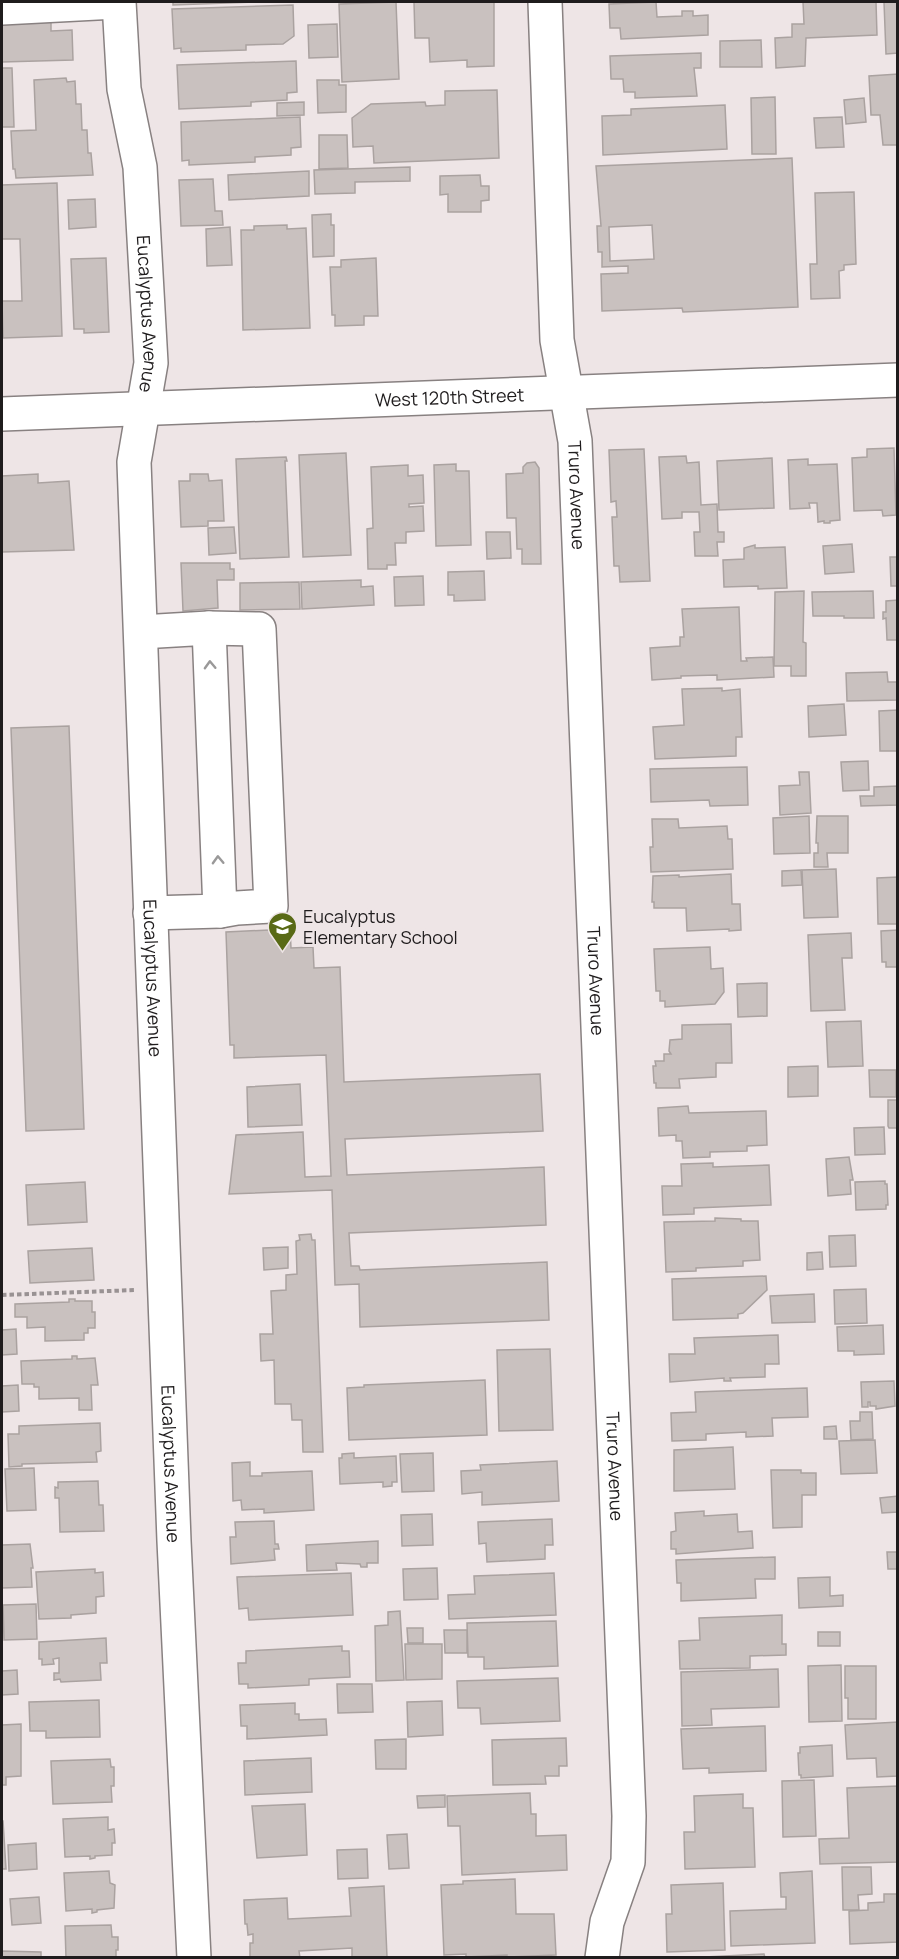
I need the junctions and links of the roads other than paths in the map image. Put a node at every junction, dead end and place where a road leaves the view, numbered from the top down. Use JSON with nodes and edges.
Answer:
{"nodes":[{"id":1,"x":118,"y":2,"type":"edge"},
{"id":2,"x":545,"y":2,"type":"edge"},
{"id":3,"x":2,"y":8,"type":"edge"},
{"id":4,"x":897,"y":380,"type":"edge"},
{"id":5,"x":567,"y":393,"type":"junction"},
{"id":6,"x":144,"y":410,"type":"junction"},
{"id":7,"x":2,"y":414,"type":"edge"},
{"id":8,"x":209,"y":628,"type":"junction"},
{"id":9,"x":141,"y":632,"type":"junction"},
{"id":10,"x":220,"y":911,"type":"junction"},
{"id":11,"x":150,"y":913,"type":"junction"},
{"id":12,"x":194,"y":1958,"type":"edge"},
{"id":13,"x":602,"y":1958,"type":"edge"}],
"edges":[{"from":1,"to":3,"type":"street"},
{"from":1,"to":6,"type":"street","name":"Eucalyptus Avenue"},
{"from":2,"to":5,"type":"street","name":"Truro Avenue"},
{"from":4,"to":5,"type":"street","name":"West 120th Street"},
{"from":5,"to":6,"type":"street","name":"West 120th Street"},
{"from":5,"to":13,"type":"street","name":"Truro Avenue"},
{"from":6,"to":7,"type":"street","name":"West 120th Street"},
{"from":6,"to":9,"type":"street","name":"Eucalyptus Avenue"},
{"from":8,"to":9,"type":"street"},
{"from":10,"to":8,"type":"street","one_way":true},
{"from":8,"to":10,"type":"street"},
{"from":9,"to":11,"type":"street","name":"Eucalyptus Avenue"},
{"from":10,"to":11,"type":"street"},
{"from":11,"to":12,"type":"street","name":"Eucalyptus Avenue"}]}
